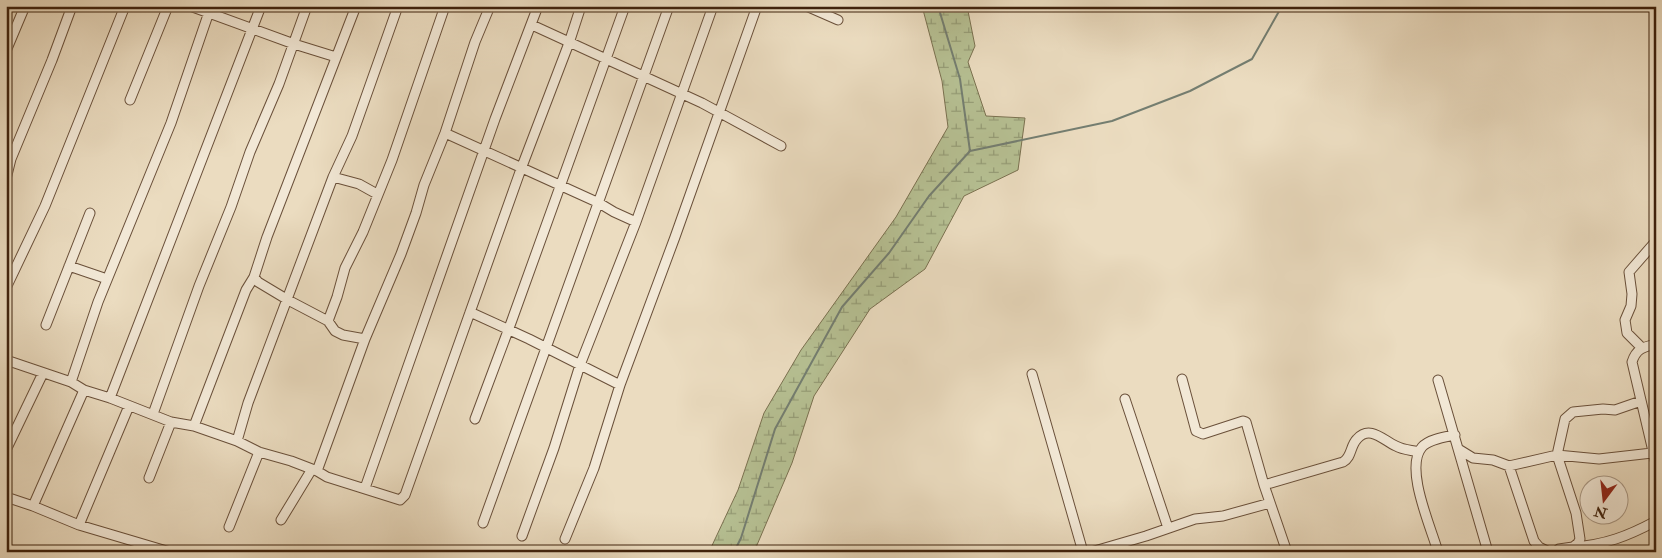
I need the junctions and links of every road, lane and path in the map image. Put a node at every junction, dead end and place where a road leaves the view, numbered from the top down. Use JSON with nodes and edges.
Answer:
{"nodes":[{"id":1,"x":25,"y":6,"type":"edge"},
{"id":2,"x":72,"y":6,"type":"edge"},
{"id":3,"x":125,"y":6,"type":"edge"},
{"id":4,"x":168,"y":6,"type":"edge"},
{"id":5,"x":190,"y":6,"type":"edge"},
{"id":6,"x":261,"y":6,"type":"edge"},
{"id":7,"x":307,"y":6,"type":"edge"},
{"id":8,"x":356,"y":6,"type":"edge"},
{"id":9,"x":398,"y":6,"type":"edge"},
{"id":10,"x":445,"y":6,"type":"edge"},
{"id":11,"x":490,"y":6,"type":"edge"},
{"id":12,"x":538,"y":6,"type":"edge"},
{"id":13,"x":581,"y":6,"type":"edge"},
{"id":14,"x":625,"y":6,"type":"edge"},
{"id":15,"x":669,"y":6,"type":"edge"},
{"id":16,"x":713,"y":6,"type":"edge"},
{"id":17,"x":757,"y":6,"type":"edge"},
{"id":18,"x":806,"y":6,"type":"edge"},
{"id":19,"x":209,"y":12,"type":"junction"},
{"id":20,"x":838,"y":20,"type":"dead end"},
{"id":21,"x":532,"y":25,"type":"junction"},
{"id":22,"x":253,"y":28,"type":"junction"},
{"id":23,"x":569,"y":43,"type":"junction"},
{"id":24,"x":294,"y":44,"type":"junction"},
{"id":25,"x":6,"y":51,"type":"edge"},
{"id":26,"x":336,"y":57,"type":"junction"},
{"id":27,"x":606,"y":60,"type":"junction"},
{"id":28,"x":644,"y":76,"type":"junction"},
{"id":29,"x":682,"y":94,"type":"junction"},
{"id":30,"x":130,"y":100,"type":"dead end"},
{"id":31,"x":720,"y":112,"type":"junction"},
{"id":32,"x":445,"y":134,"type":"junction"},
{"id":33,"x":781,"y":146,"type":"dead end"},
{"id":34,"x":484,"y":150,"type":"junction"},
{"id":35,"x":521,"y":169,"type":"junction"},
{"id":36,"x":333,"y":177,"type":"junction"},
{"id":37,"x":6,"y":179,"type":"edge"},
{"id":38,"x":560,"y":186,"type":"junction"},
{"id":39,"x":377,"y":194,"type":"junction"},
{"id":40,"x":598,"y":203,"type":"junction"},
{"id":41,"x":90,"y":213,"type":"dead end"},
{"id":42,"x":636,"y":222,"type":"junction"},
{"id":43,"x":1656,"y":241,"type":"edge"},
{"id":44,"x":69,"y":266,"type":"junction"},
{"id":45,"x":254,"y":277,"type":"junction"},
{"id":46,"x":107,"y":280,"type":"junction"},
{"id":47,"x":6,"y":288,"type":"edge"},
{"id":48,"x":288,"y":300,"type":"junction"},
{"id":49,"x":470,"y":312,"type":"junction"},
{"id":50,"x":328,"y":321,"type":"junction"},
{"id":51,"x":46,"y":325,"type":"dead end"},
{"id":52,"x":508,"y":329,"type":"junction"},
{"id":53,"x":365,"y":339,"type":"junction"},
{"id":54,"x":1656,"y":344,"type":"edge"},
{"id":55,"x":546,"y":347,"type":"junction"},
{"id":56,"x":1642,"y":348,"type":"junction"},
{"id":57,"x":6,"y":360,"type":"edge"},
{"id":58,"x":580,"y":365,"type":"junction"},
{"id":59,"x":43,"y":373,"type":"junction"},
{"id":60,"x":1032,"y":374,"type":"dead end"},
{"id":61,"x":1182,"y":379,"type":"dead end"},
{"id":62,"x":1438,"y":380,"type":"dead end"},
{"id":63,"x":71,"y":382,"type":"junction"},
{"id":64,"x":620,"y":384,"type":"junction"},
{"id":65,"x":84,"y":390,"type":"junction"},
{"id":66,"x":110,"y":398,"type":"junction"},
{"id":67,"x":1125,"y":399,"type":"dead end"},
{"id":68,"x":1641,"y":401,"type":"junction"},
{"id":69,"x":129,"y":406,"type":"junction"},
{"id":70,"x":153,"y":414,"type":"junction"},
{"id":71,"x":475,"y":419,"type":"dead end"},
{"id":72,"x":171,"y":422,"type":"junction"},
{"id":73,"x":194,"y":426,"type":"junction"},
{"id":74,"x":1455,"y":435,"type":"junction"},
{"id":75,"x":236,"y":441,"type":"junction"},
{"id":76,"x":6,"y":450,"type":"edge"},
{"id":77,"x":1460,"y":450,"type":"junction"},
{"id":78,"x":259,"y":452,"type":"junction"},
{"id":79,"x":1419,"y":452,"type":"junction"},
{"id":80,"x":1654,"y":452,"type":"edge"},
{"id":81,"x":1557,"y":455,"type":"junction"},
{"id":82,"x":1480,"y":459,"type":"junction"},
{"id":83,"x":1656,"y":464,"type":"edge"},
{"id":84,"x":1509,"y":466,"type":"junction"},
{"id":85,"x":314,"y":470,"type":"junction"},
{"id":86,"x":1466,"y":475,"type":"junction"},
{"id":87,"x":148,"y":478,"type":"dead end"},
{"id":88,"x":1264,"y":485,"type":"junction"},
{"id":89,"x":365,"y":488,"type":"junction"},
{"id":90,"x":6,"y":497,"type":"edge"},
{"id":91,"x":1270,"y":503,"type":"junction"},
{"id":92,"x":33,"y":506,"type":"junction"},
{"id":93,"x":281,"y":520,"type":"dead end"},
{"id":94,"x":1656,"y":521,"type":"edge"},
{"id":95,"x":483,"y":523,"type":"dead end"},
{"id":96,"x":80,"y":525,"type":"junction"},
{"id":97,"x":229,"y":527,"type":"dead end"},
{"id":98,"x":1168,"y":528,"type":"junction"},
{"id":99,"x":522,"y":536,"type":"dead end"},
{"id":100,"x":564,"y":539,"type":"dead end"},
{"id":101,"x":1573,"y":547,"type":"junction"},
{"id":102,"x":1104,"y":550,"type":"edge"},
{"id":103,"x":170,"y":552,"type":"edge"},
{"id":104,"x":1083,"y":552,"type":"edge"},
{"id":105,"x":1091,"y":552,"type":"edge"},
{"id":106,"x":1287,"y":552,"type":"edge"},
{"id":107,"x":1438,"y":552,"type":"edge"},
{"id":108,"x":1488,"y":552,"type":"edge"},
{"id":109,"x":1548,"y":552,"type":"edge"},
{"id":110,"x":1554,"y":552,"type":"edge"}],
"edges":[{"from":1,"to":25,"type":"street"},
{"from":2,"to":37,"type":"street"},
{"from":3,"to":47,"type":"street"},
{"from":4,"to":30,"type":"street"},
{"from":5,"to":19,"type":"street"},
{"from":6,"to":22,"type":"street"},
{"from":7,"to":24,"type":"street"},
{"from":8,"to":26,"type":"street"},
{"from":9,"to":36,"type":"street"},
{"from":10,"to":39,"type":"street"},
{"from":11,"to":32,"type":"street"},
{"from":12,"to":21,"type":"street"},
{"from":13,"to":23,"type":"street"},
{"from":14,"to":27,"type":"street"},
{"from":15,"to":28,"type":"street"},
{"from":16,"to":29,"type":"street"},
{"from":17,"to":31,"type":"street"},
{"from":18,"to":20,"type":"street"},
{"from":19,"to":22,"type":"street"},
{"from":19,"to":46,"type":"street"},
{"from":21,"to":23,"type":"street"},
{"from":21,"to":34,"type":"street"},
{"from":22,"to":24,"type":"street"},
{"from":22,"to":66,"type":"street"},
{"from":23,"to":27,"type":"street"},
{"from":23,"to":35,"type":"street"},
{"from":24,"to":26,"type":"street"},
{"from":24,"to":70,"type":"street"},
{"from":26,"to":45,"type":"street"},
{"from":27,"to":28,"type":"street"},
{"from":27,"to":38,"type":"street"},
{"from":28,"to":29,"type":"street"},
{"from":28,"to":40,"type":"street"},
{"from":29,"to":31,"type":"street"},
{"from":29,"to":42,"type":"street"},
{"from":31,"to":33,"type":"street"},
{"from":31,"to":64,"type":"street"},
{"from":32,"to":34,"type":"street"},
{"from":32,"to":53,"type":"street"},
{"from":34,"to":35,"type":"street"},
{"from":34,"to":89,"type":"street"},
{"from":35,"to":38,"type":"street"},
{"from":35,"to":49,"type":"street"},
{"from":36,"to":39,"type":"street"},
{"from":36,"to":48,"type":"street"},
{"from":38,"to":40,"type":"street"},
{"from":38,"to":52,"type":"street"},
{"from":39,"to":50,"type":"street"},
{"from":40,"to":42,"type":"street"},
{"from":40,"to":55,"type":"street"},
{"from":41,"to":44,"type":"street"},
{"from":42,"to":58,"type":"street"},
{"from":43,"to":56,"type":"street"},
{"from":44,"to":46,"type":"street"},
{"from":44,"to":51,"type":"street"},
{"from":45,"to":48,"type":"street"},
{"from":45,"to":73,"type":"street"},
{"from":46,"to":63,"type":"street"},
{"from":48,"to":50,"type":"street"},
{"from":48,"to":75,"type":"street"},
{"from":49,"to":52,"type":"street"},
{"from":49,"to":89,"type":"street"},
{"from":50,"to":53,"type":"street"},
{"from":52,"to":55,"type":"street"},
{"from":52,"to":71,"type":"street"},
{"from":53,"to":85,"type":"street"},
{"from":54,"to":56,"type":"street"},
{"from":55,"to":58,"type":"street"},
{"from":55,"to":95,"type":"street"},
{"from":56,"to":68,"type":"street"},
{"from":57,"to":59,"type":"street"},
{"from":58,"to":64,"type":"street"},
{"from":58,"to":99,"type":"street"},
{"from":59,"to":63,"type":"street"},
{"from":59,"to":76,"type":"street"},
{"from":60,"to":104,"type":"street"},
{"from":61,"to":88,"type":"street"},
{"from":62,"to":74,"type":"street"},
{"from":63,"to":65,"type":"street"},
{"from":64,"to":100,"type":"street"},
{"from":65,"to":66,"type":"street"},
{"from":65,"to":92,"type":"street"},
{"from":66,"to":69,"type":"street"},
{"from":67,"to":98,"type":"street"},
{"from":68,"to":80,"type":"street"},
{"from":68,"to":81,"type":"street"},
{"from":69,"to":70,"type":"street"},
{"from":69,"to":96,"type":"street"},
{"from":70,"to":72,"type":"street"},
{"from":72,"to":73,"type":"street"},
{"from":72,"to":87,"type":"street"},
{"from":73,"to":75,"type":"street"},
{"from":74,"to":77,"type":"street"},
{"from":74,"to":79,"type":"street"},
{"from":75,"to":78,"type":"street"},
{"from":77,"to":82,"type":"street"},
{"from":77,"to":86,"type":"street"},
{"from":78,"to":85,"type":"street"},
{"from":78,"to":97,"type":"street"},
{"from":79,"to":88,"type":"street"},
{"from":79,"to":107,"type":"street"},
{"from":80,"to":81,"type":"street"},
{"from":80,"to":83,"type":"street"},
{"from":81,"to":84,"type":"street"},
{"from":81,"to":101,"type":"street"},
{"from":82,"to":84,"type":"street"},
{"from":82,"to":86,"type":"street"},
{"from":84,"to":109,"type":"street"},
{"from":85,"to":89,"type":"street"},
{"from":85,"to":93,"type":"street"},
{"from":86,"to":108,"type":"street"},
{"from":88,"to":91,"type":"street"},
{"from":90,"to":92,"type":"street"},
{"from":91,"to":98,"type":"street"},
{"from":91,"to":106,"type":"street"},
{"from":92,"to":96,"type":"street"},
{"from":94,"to":101,"type":"street"},
{"from":96,"to":103,"type":"street"},
{"from":98,"to":102,"type":"street"},
{"from":101,"to":110,"type":"street"},
{"from":102,"to":105,"type":"street"}]}
